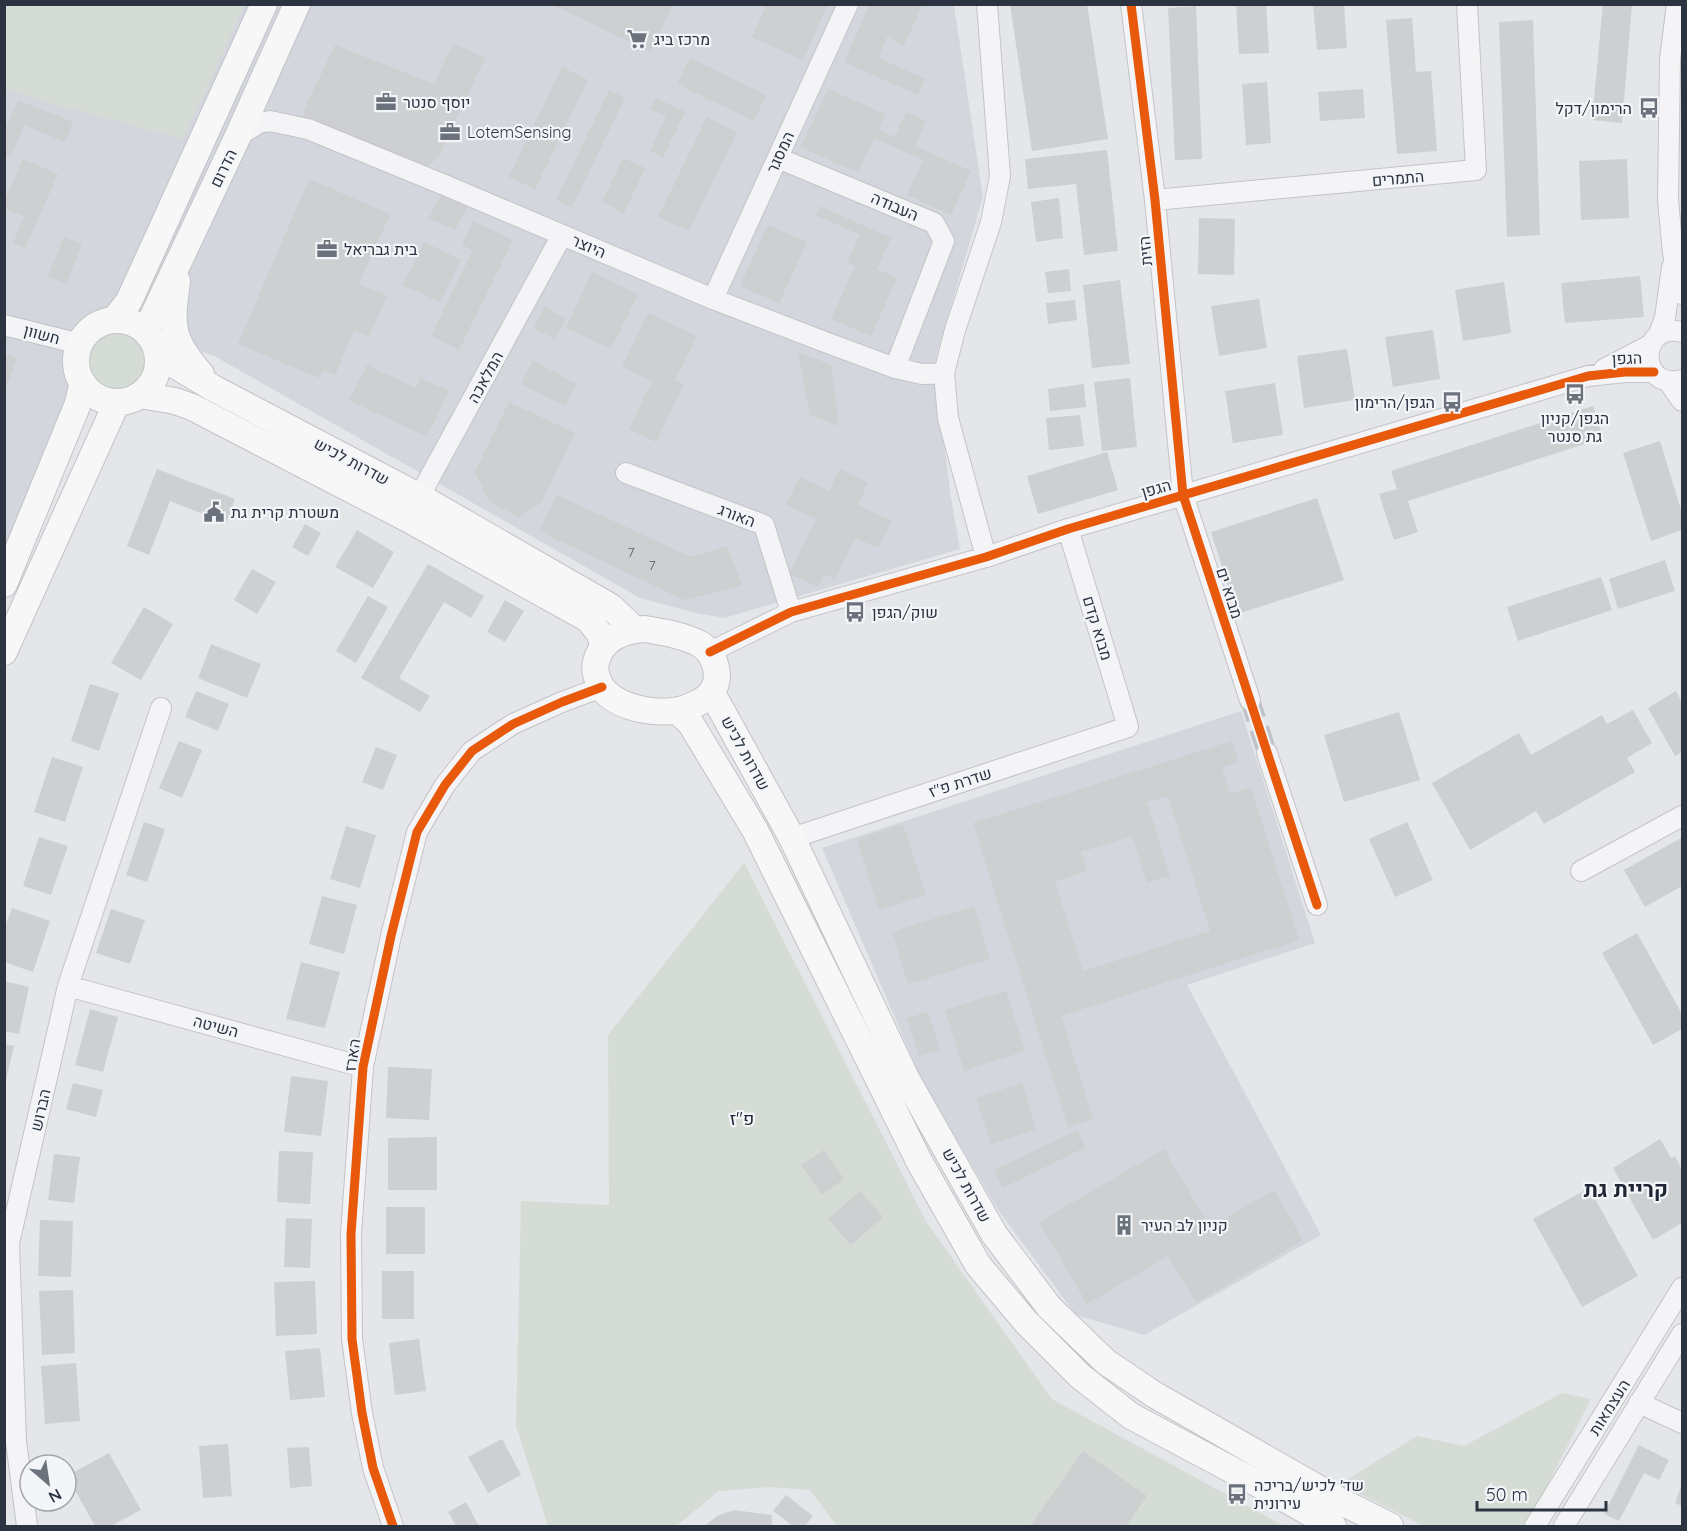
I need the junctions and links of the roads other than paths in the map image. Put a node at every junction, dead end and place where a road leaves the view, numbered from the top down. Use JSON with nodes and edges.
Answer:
{"nodes":[{"id":1,"x":264,"y":4,"type":"edge"},
{"id":2,"x":297,"y":4,"type":"edge"},
{"id":3,"x":848,"y":4,"type":"edge"},
{"id":4,"x":987,"y":4,"type":"edge"},
{"id":5,"x":1131,"y":4,"type":"edge"},
{"id":6,"x":1467,"y":4,"type":"edge"},
{"id":7,"x":1677,"y":4,"type":"edge"},
{"id":8,"x":238,"y":136,"type":"junction"},
{"id":9,"x":778,"y":158,"type":"junction"},
{"id":10,"x":1155,"y":200,"type":"junction"},
{"id":11,"x":1675,"y":200,"type":"edge"},
{"id":12,"x":562,"y":235,"type":"junction"},
{"id":13,"x":1673,"y":253,"type":"junction"},
{"id":14,"x":180,"y":257,"type":"junction"},
{"id":15,"x":1683,"y":294,"type":"edge"},
{"id":16,"x":713,"y":299,"type":"junction"},
{"id":17,"x":115,"y":320,"type":"junction"},
{"id":18,"x":4,"y":324,"type":"edge"},
{"id":19,"x":146,"y":331,"type":"junction"},
{"id":20,"x":1683,"y":332,"type":"edge"},
{"id":21,"x":1654,"y":341,"type":"junction"},
{"id":22,"x":80,"y":345,"type":"junction"},
{"id":23,"x":158,"y":355,"type":"junction"},
{"id":24,"x":895,"y":368,"type":"junction"},
{"id":25,"x":944,"y":373,"type":"junction"},
{"id":26,"x":1588,"y":376,"type":"junction"},
{"id":27,"x":1668,"y":378,"type":"edge"},
{"id":28,"x":83,"y":383,"type":"junction"},
{"id":29,"x":213,"y":388,"type":"junction"},
{"id":30,"x":128,"y":398,"type":"junction"},
{"id":31,"x":1683,"y":401,"type":"edge"},
{"id":32,"x":626,"y":472,"type":"dead end"},
{"id":33,"x":1183,"y":495,"type":"junction"},
{"id":34,"x":414,"y":508,"type":"junction"},
{"id":35,"x":1068,"y":529,"type":"junction"},
{"id":36,"x":986,"y":557,"type":"junction"},
{"id":37,"x":4,"y":584,"type":"edge"},
{"id":38,"x":791,"y":612,"type":"junction"},
{"id":39,"x":635,"y":630,"type":"junction"},
{"id":40,"x":603,"y":646,"type":"junction"},
{"id":41,"x":4,"y":652,"type":"edge"},
{"id":42,"x":710,"y":652,"type":"junction"},
{"id":43,"x":602,"y":687,"type":"junction"},
{"id":44,"x":712,"y":693,"type":"junction"},
{"id":45,"x":1250,"y":700,"type":"tunnel mouth"},
{"id":46,"x":161,"y":708,"type":"dead end"},
{"id":47,"x":678,"y":711,"type":"junction"},
{"id":48,"x":1128,"y":726,"type":"joint"},
{"id":49,"x":1267,"y":753,"type":"tunnel mouth"},
{"id":50,"x":1683,"y":816,"type":"edge"},
{"id":51,"x":792,"y":838,"type":"junction"},
{"id":52,"x":1581,"y":871,"type":"dead end"},
{"id":53,"x":1317,"y":905,"type":"dead end"},
{"id":54,"x":68,"y":986,"type":"junction"},
{"id":55,"x":363,"y":1067,"type":"junction"},
{"id":56,"x":1683,"y":1288,"type":"edge"},
{"id":57,"x":1683,"y":1334,"type":"edge"},
{"id":58,"x":1639,"y":1403,"type":"junction"},
{"id":59,"x":1683,"y":1423,"type":"edge"},
{"id":60,"x":27,"y":1527,"type":"edge"},
{"id":61,"x":393,"y":1527,"type":"edge"},
{"id":62,"x":1333,"y":1527,"type":"edge"},
{"id":63,"x":1390,"y":1527,"type":"edge"},
{"id":64,"x":1535,"y":1527,"type":"edge"},
{"id":65,"x":1564,"y":1527,"type":"edge"}],
"edges":[{"from":1,"to":17,"type":"main road","name":"הדרום"},
{"from":2,"to":8,"type":"main road","name":"הדרום"},
{"from":3,"to":9,"type":"street","name":"המסגר"},
{"from":4,"to":25,"type":"street"},
{"from":5,"to":10,"type":"street","name":"הזית"},
{"from":6,"to":10,"type":"street","name":"התמרים"},
{"from":7,"to":11,"type":"street"},
{"from":8,"to":12,"type":"street","name":"היוצר"},
{"from":8,"to":14,"type":"main road","name":"הדרום"},
{"from":9,"to":16,"type":"street","name":"המסגר"},
{"from":9,"to":24,"type":"street","name":"העבודה"},
{"from":10,"to":33,"type":"street","name":"הזית"},
{"from":11,"to":13,"type":"street"},
{"from":12,"to":16,"type":"street","name":"היוצר"},
{"from":12,"to":34,"type":"street","name":"המלאכה"},
{"from":13,"to":15,"type":"street"},
{"from":13,"to":21,"type":"street"},
{"from":14,"to":19,"type":"main road","name":"הדרום"},
{"from":14,"to":29,"type":"main road"},
{"from":16,"to":24,"type":"street","name":"היוצר"},
{"from":17,"to":19,"type":"main road"},
{"from":17,"to":22,"type":"main road"},
{"from":18,"to":22,"type":"street","name":"חשוון"},
{"from":19,"to":23,"type":"main road"},
{"from":20,"to":21,"type":"street","name":"הגפן"},
{"from":21,"to":26,"type":"street","name":"הגפן"},
{"from":21,"to":27,"type":"street"},
{"from":22,"to":28,"type":"main road"},
{"from":23,"to":29,"type":"main road","name":"שדרות לכיש"},
{"from":23,"to":30,"type":"main road"},
{"from":24,"to":25,"type":"street","name":"היוצר"},
{"from":25,"to":36,"type":"street"},
{"from":26,"to":27,"type":"street","name":"הגפן"},
{"from":26,"to":33,"type":"street","name":"הגפן"},
{"from":27,"to":31,"type":"street"},
{"from":28,"to":30,"type":"main road"},
{"from":28,"to":37,"type":"main road"},
{"from":29,"to":34,"type":"main road","name":"שדרות לכיש"},
{"from":30,"to":34,"type":"main road","name":"שדרות לכיש"},
{"from":30,"to":41,"type":"main road"},
{"from":32,"to":38,"type":"street","name":"האורג"},
{"from":33,"to":35,"type":"street","name":"הגפן"},
{"from":33,"to":45,"type":"street","name":"מבוא ים"},
{"from":34,"to":39,"type":"main road","name":"שדרות לכיש"},
{"from":34,"to":40,"type":"main road","name":"שדרות לכיש"},
{"from":35,"to":36,"type":"street","name":"הגפן"},
{"from":35,"to":48,"type":"street","name":"מבוא קדם"},
{"from":36,"to":38,"type":"street","name":"הגפן"},
{"from":38,"to":42,"type":"street","name":"הגפן"},
{"from":39,"to":40,"type":"main road"},
{"from":39,"to":42,"type":"main road"},
{"from":40,"to":43,"type":"main road"},
{"from":42,"to":44,"type":"main road"},
{"from":43,"to":47,"type":"main road"},
{"from":43,"to":55,"type":"street","name":"הארז"},
{"from":44,"to":47,"type":"main road"},
{"from":44,"to":51,"type":"main road","name":"שדרות לכיש"},
{"from":46,"to":54,"type":"street","name":"הברוש"},
{"from":47,"to":62,"type":"main road","name":"שדרות לכיש"},
{"from":48,"to":51,"type":"street","name":"שדרת פ\"ז"},
{"from":49,"to":53,"type":"street"},
{"from":50,"to":52,"type":"street"},
{"from":51,"to":63,"type":"main road","name":"שדרות לכיש"},
{"from":54,"to":55,"type":"street","name":"השיטה"},
{"from":54,"to":60,"type":"street","name":"הברוש"},
{"from":55,"to":61,"type":"street","name":"הארז"},
{"from":56,"to":64,"type":"street","name":"העצמאות"},
{"from":57,"to":58,"type":"street","name":"העצמאות"},
{"from":58,"to":59,"type":"street"},
{"from":58,"to":65,"type":"street","name":"העצמאות"}]}
